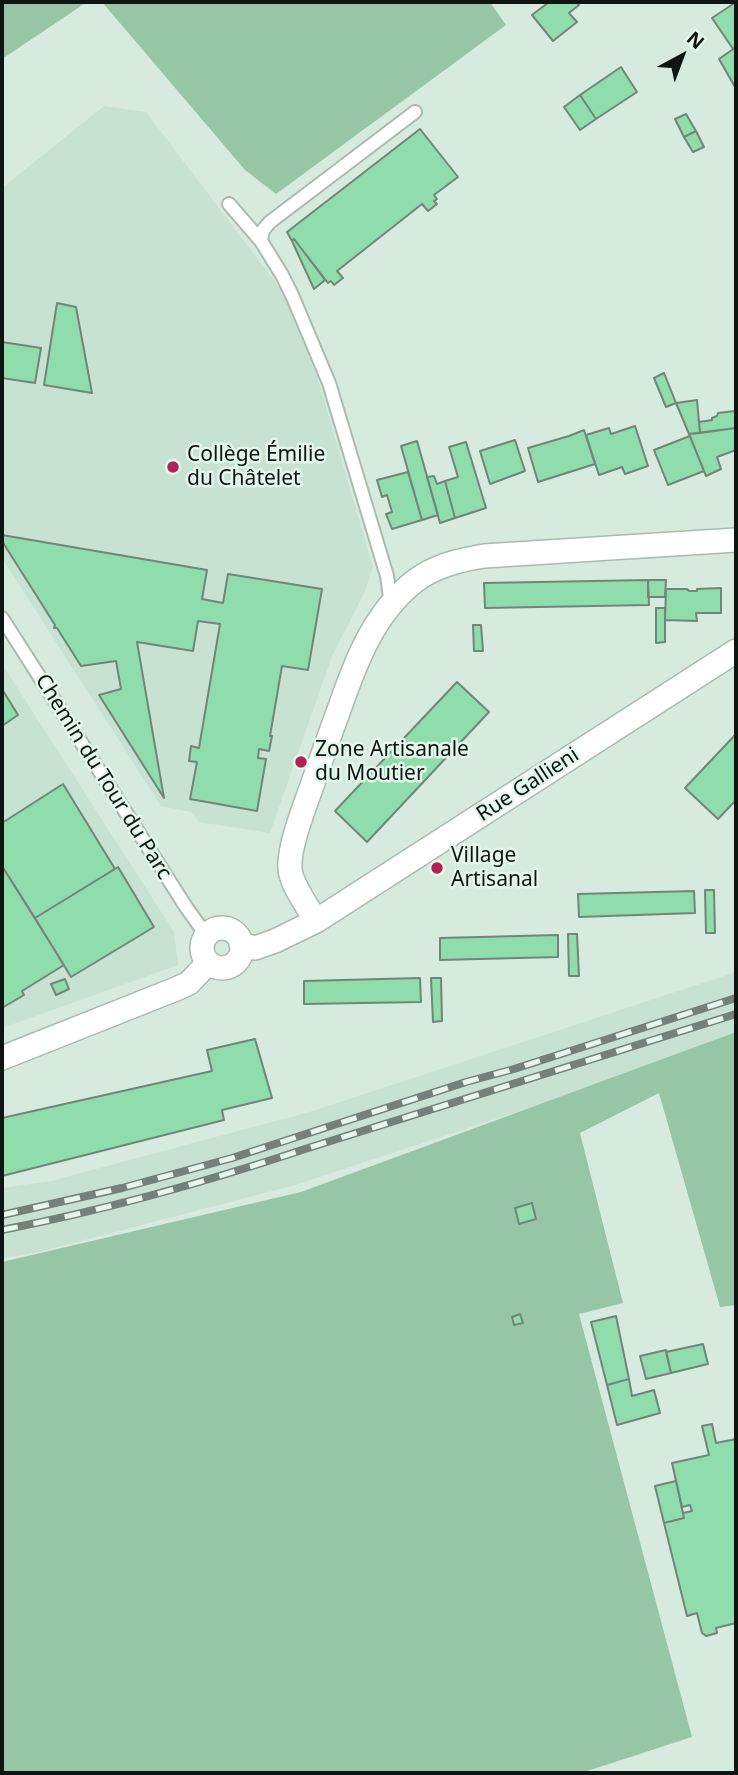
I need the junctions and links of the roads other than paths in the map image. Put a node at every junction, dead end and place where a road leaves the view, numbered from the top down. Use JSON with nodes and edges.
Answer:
{"nodes":[{"id":1,"x":415,"y":112,"type":"dead end"},
{"id":2,"x":229,"y":205,"type":"dead end"},
{"id":3,"x":261,"y":241,"type":"junction"},
{"id":4,"x":736,"y":540,"type":"edge"},
{"id":5,"x":389,"y":607,"type":"junction"},
{"id":6,"x":2,"y":618,"type":"edge"},
{"id":7,"x":736,"y":651,"type":"edge"},
{"id":8,"x":316,"y":921,"type":"junction"},
{"id":9,"x":206,"y":935,"type":"junction"},
{"id":10,"x":242,"y":944,"type":"junction"},
{"id":11,"x":208,"y":963,"type":"junction"},
{"id":12,"x":2,"y":1058,"type":"edge"}],
"edges":[{"from":1,"to":3,"type":"lane"},
{"from":2,"to":3,"type":"lane"},
{"from":3,"to":5,"type":"lane"},
{"from":4,"to":5,"type":"street"},
{"from":5,"to":8,"type":"street"},
{"from":6,"to":9,"type":"lane","name":"Chemin du Tour du Parc"},
{"from":7,"to":8,"type":"street","name":"Rue Gallieni"},
{"from":8,"to":10,"type":"street","name":"Rue Gallieni"},
{"from":9,"to":10,"type":"street"},
{"from":9,"to":11,"type":"street"},
{"from":10,"to":11,"type":"street"},
{"from":11,"to":12,"type":"street"}]}
